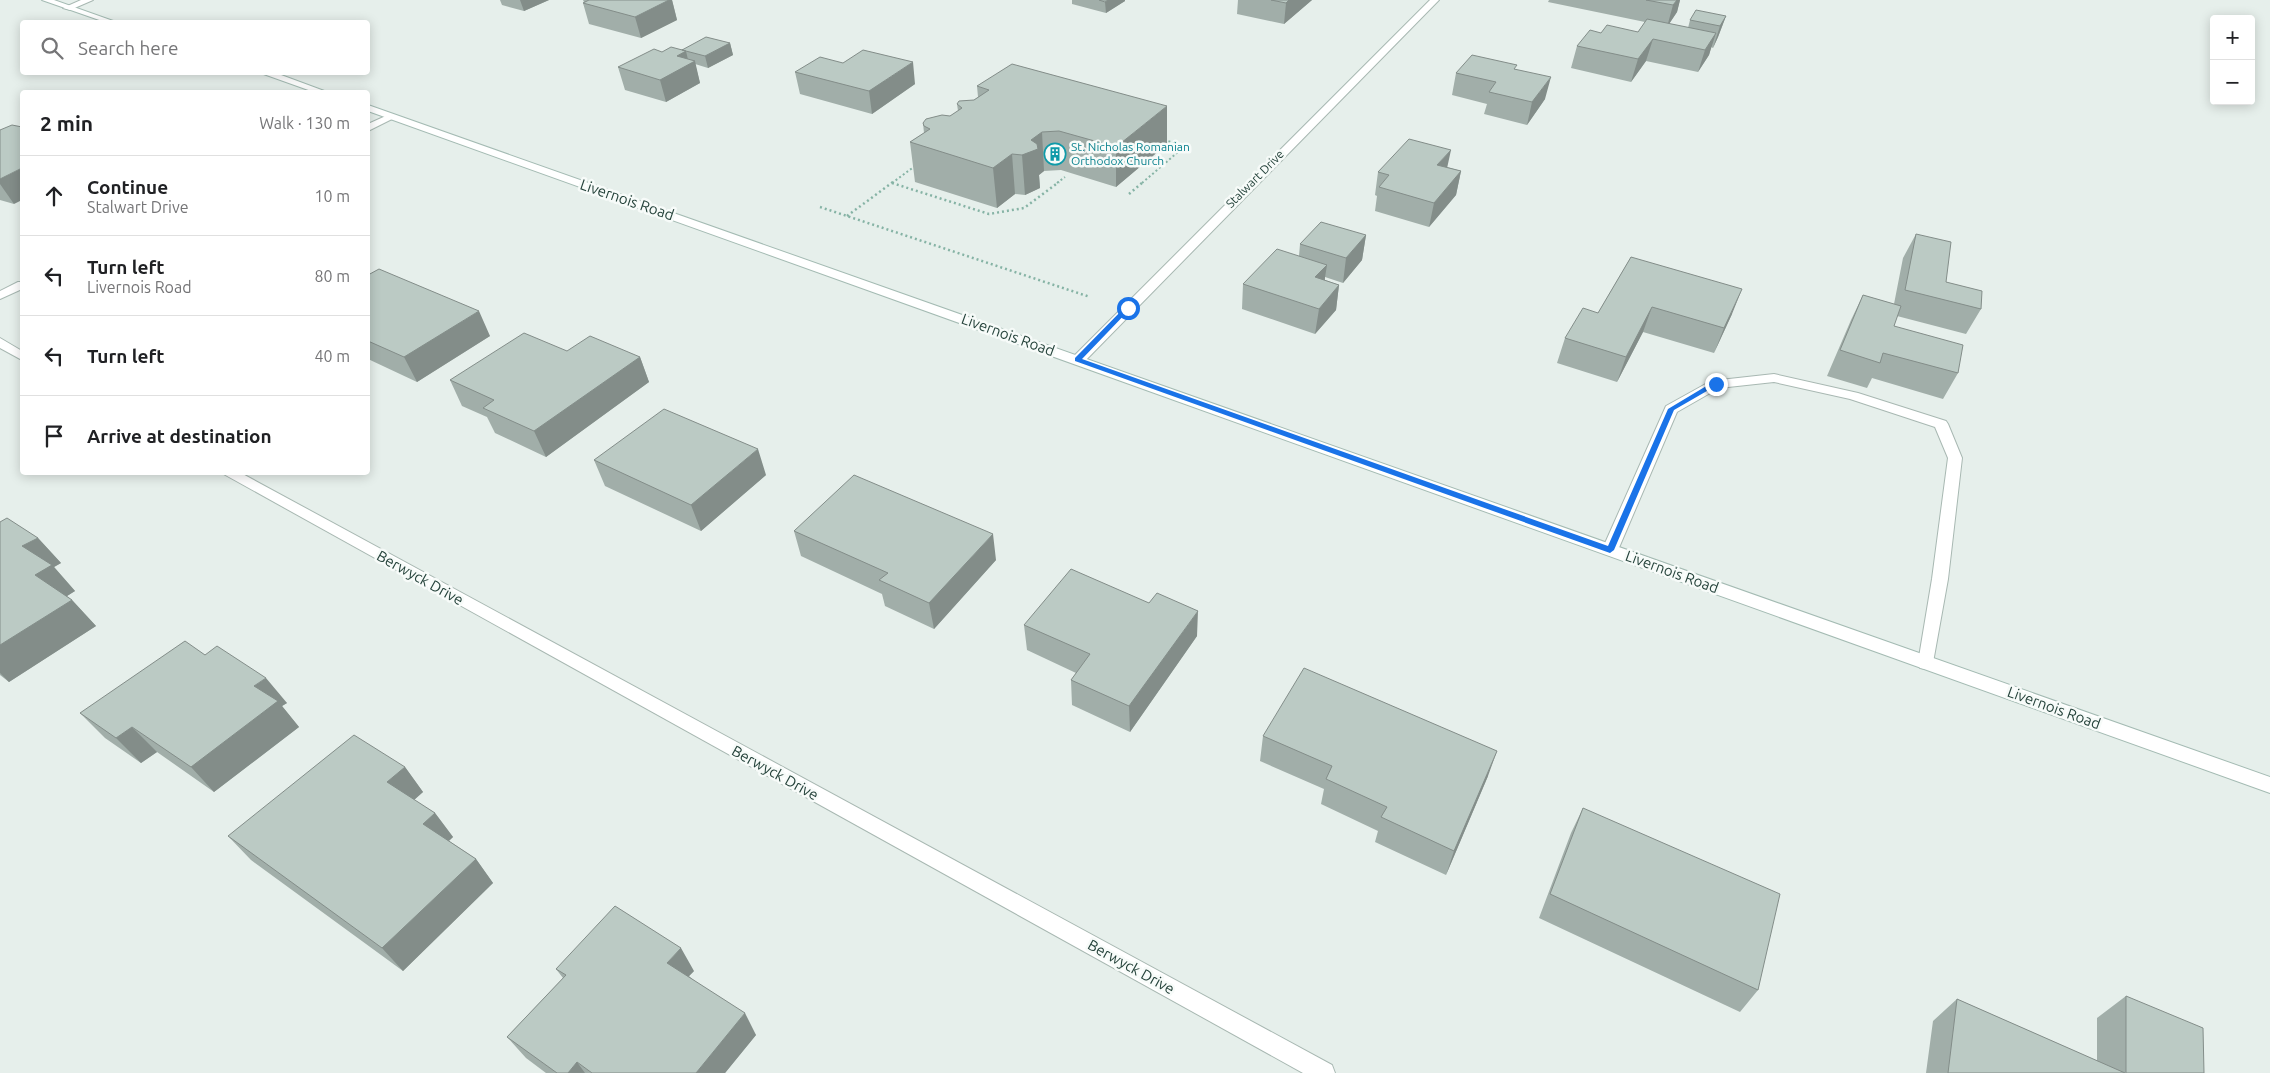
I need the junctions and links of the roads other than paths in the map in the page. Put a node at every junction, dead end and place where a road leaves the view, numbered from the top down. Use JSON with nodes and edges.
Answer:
{"nodes":[{"id":1,"x":46,"y":0,"type":"edge"},
{"id":2,"x":88,"y":0,"type":"edge"},
{"id":3,"x":1435,"y":0,"type":"edge"},
{"id":4,"x":67,"y":8,"type":"junction"},
{"id":5,"x":106,"y":20,"type":"edge"},
{"id":6,"x":271,"y":75,"type":"edge"},
{"id":7,"x":316,"y":90,"type":"edge"},
{"id":8,"x":370,"y":109,"type":"edge"},
{"id":9,"x":391,"y":117,"type":"junction"},
{"id":10,"x":370,"y":127,"type":"edge"},
{"id":11,"x":20,"y":286,"type":"edge"},
{"id":12,"x":0,"y":295,"type":"edge"},
{"id":13,"x":0,"y":342,"type":"edge"},
{"id":14,"x":20,"y":355,"type":"edge"},
{"id":15,"x":1078,"y":360,"type":"junction"},
{"id":16,"x":231,"y":475,"type":"edge"},
{"id":17,"x":1610,"y":550,"type":"junction"},
{"id":18,"x":1926,"y":663,"type":"junction"},
{"id":19,"x":2270,"y":786,"type":"edge"},
{"id":20,"x":1324,"y":1073,"type":"edge"}],
"edges":[{"from":1,"to":4,"type":"main road"},
{"from":2,"to":4,"type":"main road"},
{"from":3,"to":15,"type":"main road","name":"Stalwart Drive"},
{"from":4,"to":5,"type":"main road"},
{"from":6,"to":7,"type":"main road"},
{"from":8,"to":9,"type":"main road","name":"Livernois Road"},
{"from":9,"to":10,"type":"main road"},
{"from":9,"to":15,"type":"main road","name":"Livernois Road"},
{"from":11,"to":12,"type":"main road"},
{"from":13,"to":14,"type":"main road"},
{"from":15,"to":17,"type":"main road","name":"Livernois Road"},
{"from":16,"to":20,"type":"main road","name":"Berwyck Drive"},
{"from":17,"to":18,"type":"main road","name":"Livernois Road"},
{"from":17,"to":18,"type":"main road"},
{"from":18,"to":19,"type":"main road","name":"Livernois Road"}]}
